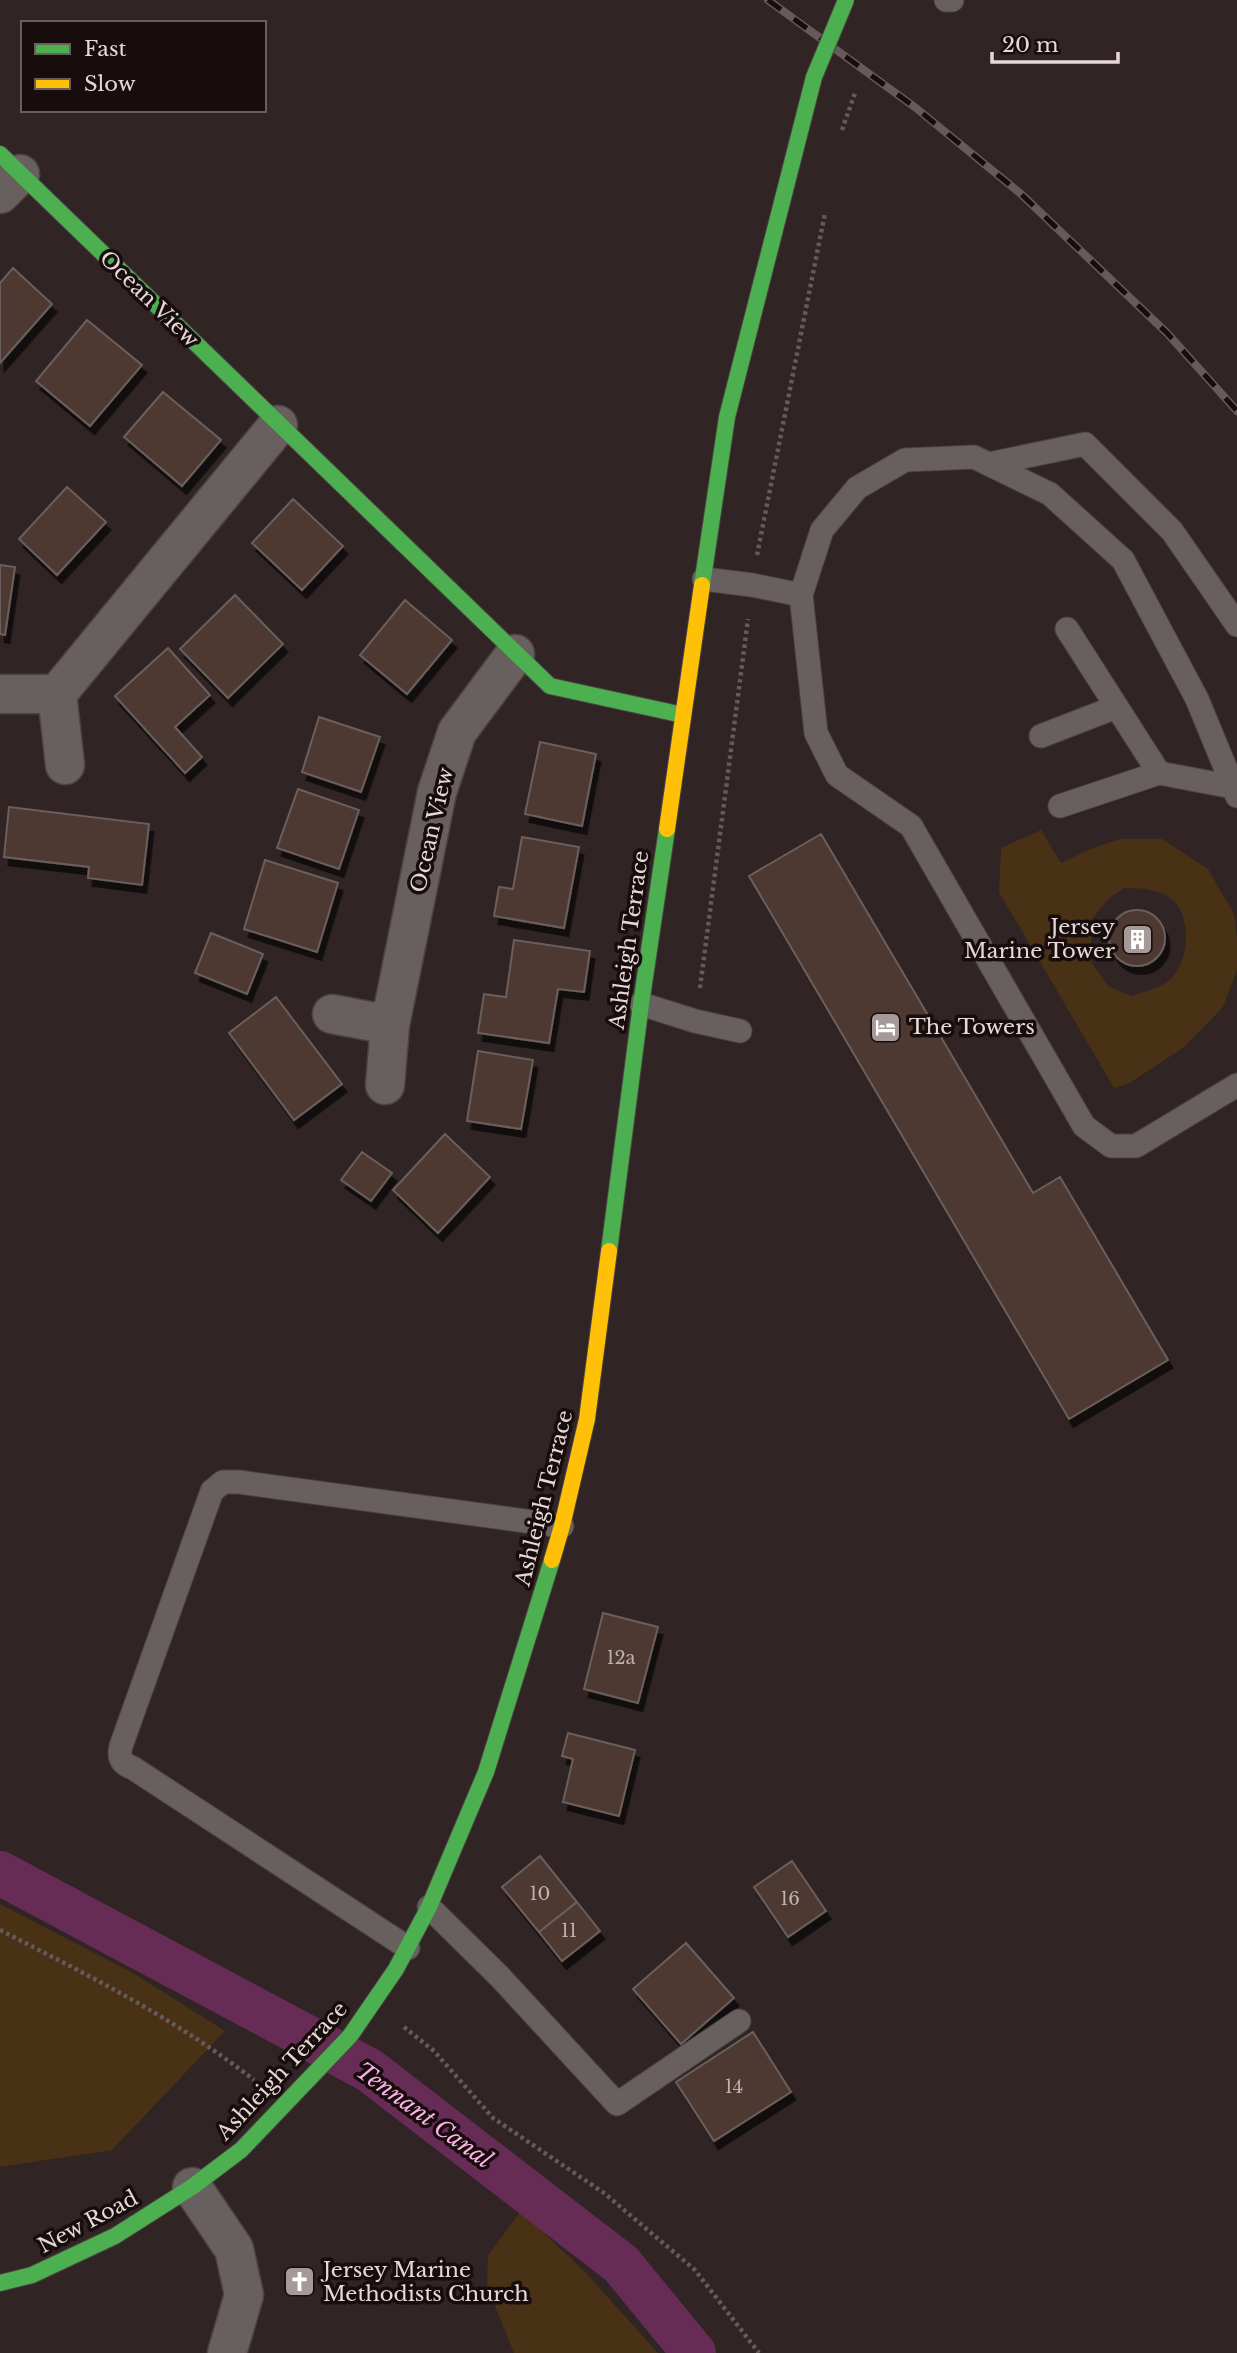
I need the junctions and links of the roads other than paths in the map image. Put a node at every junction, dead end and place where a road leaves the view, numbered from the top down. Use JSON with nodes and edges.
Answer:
{"nodes":[{"id":1,"x":846,"y":0,"type":"edge"},
{"id":2,"x":946,"y":0,"type":"edge"},
{"id":3,"x":952,"y":0,"type":"edge"},
{"id":4,"x":7,"y":174,"type":"edge"},
{"id":5,"x":278,"y":425,"type":"junction"},
{"id":6,"x":989,"y":464,"type":"junction"},
{"id":7,"x":704,"y":579,"type":"junction"},
{"id":8,"x":801,"y":595,"type":"junction"},
{"id":9,"x":1237,"y":625,"type":"edge"},
{"id":10,"x":1067,"y":629,"type":"dead end"},
{"id":11,"x":515,"y":654,"type":"junction"},
{"id":12,"x":0,"y":694,"type":"edge"},
{"id":13,"x":57,"y":694,"type":"junction"},
{"id":14,"x":1116,"y":707,"type":"junction"},
{"id":15,"x":683,"y":715,"type":"junction"},
{"id":16,"x":1041,"y":736,"type":"dead end"},
{"id":17,"x":65,"y":765,"type":"dead end"},
{"id":18,"x":1159,"y":774,"type":"junction"},
{"id":19,"x":1235,"y":792,"type":"edge"},
{"id":20,"x":1060,"y":806,"type":"dead end"},
{"id":21,"x":641,"y":1004,"type":"junction"},
{"id":22,"x":332,"y":1013,"type":"dead end"},
{"id":23,"x":390,"y":1025,"type":"junction"},
{"id":24,"x":740,"y":1031,"type":"dead end"},
{"id":25,"x":385,"y":1085,"type":"dead end"},
{"id":26,"x":1237,"y":1085,"type":"edge"},
{"id":27,"x":562,"y":1526,"type":"junction"},
{"id":28,"x":429,"y":1907,"type":"junction"},
{"id":29,"x":408,"y":1948,"type":"junction"},
{"id":30,"x":739,"y":2021,"type":"dead end"},
{"id":31,"x":192,"y":2187,"type":"junction"},
{"id":32,"x":0,"y":2283,"type":"edge"},
{"id":33,"x":230,"y":2352,"type":"edge"}],
"edges":[{"from":1,"to":7,"type":"main road","name":"Ashleigh Terrace","bridge":true},
{"from":2,"to":3,"type":"lane"},
{"from":4,"to":5,"type":"main road","name":"Ocean View"},
{"from":5,"to":11,"type":"main road","name":"Ocean View"},
{"from":5,"to":13,"type":"street"},
{"from":6,"to":8,"type":"lane"},
{"from":6,"to":9,"type":"lane"},
{"from":6,"to":19,"type":"lane"},
{"from":7,"to":8,"type":"lane"},
{"from":7,"to":15,"type":"main road","name":"Ashleigh Terrace"},
{"from":8,"to":26,"type":"lane"},
{"from":10,"to":14,"type":"lane"},
{"from":11,"to":15,"type":"main road","name":"Ocean View"},
{"from":11,"to":23,"type":"street","name":"Ocean View"},
{"from":12,"to":13,"type":"street"},
{"from":13,"to":17,"type":"street"},
{"from":14,"to":16,"type":"lane"},
{"from":14,"to":18,"type":"lane"},
{"from":15,"to":21,"type":"main road","name":"Ashleigh Terrace"},
{"from":18,"to":19,"type":"lane"},
{"from":18,"to":20,"type":"lane"},
{"from":21,"to":24,"type":"lane"},
{"from":21,"to":27,"type":"main road","name":"Ashleigh Terrace"},
{"from":22,"to":23,"type":"street"},
{"from":23,"to":25,"type":"street","name":"Ocean View"},
{"from":27,"to":28,"type":"main road","name":"Ashleigh Terrace"},
{"from":27,"to":29,"type":"lane"},
{"from":28,"to":29,"type":"main road","name":"Ashleigh Terrace"},
{"from":28,"to":30,"type":"lane"},
{"from":29,"to":31,"type":"main road","name":"Ashleigh Terrace"},
{"from":31,"to":32,"type":"main road","name":"New Road"},
{"from":31,"to":33,"type":"street"}]}
